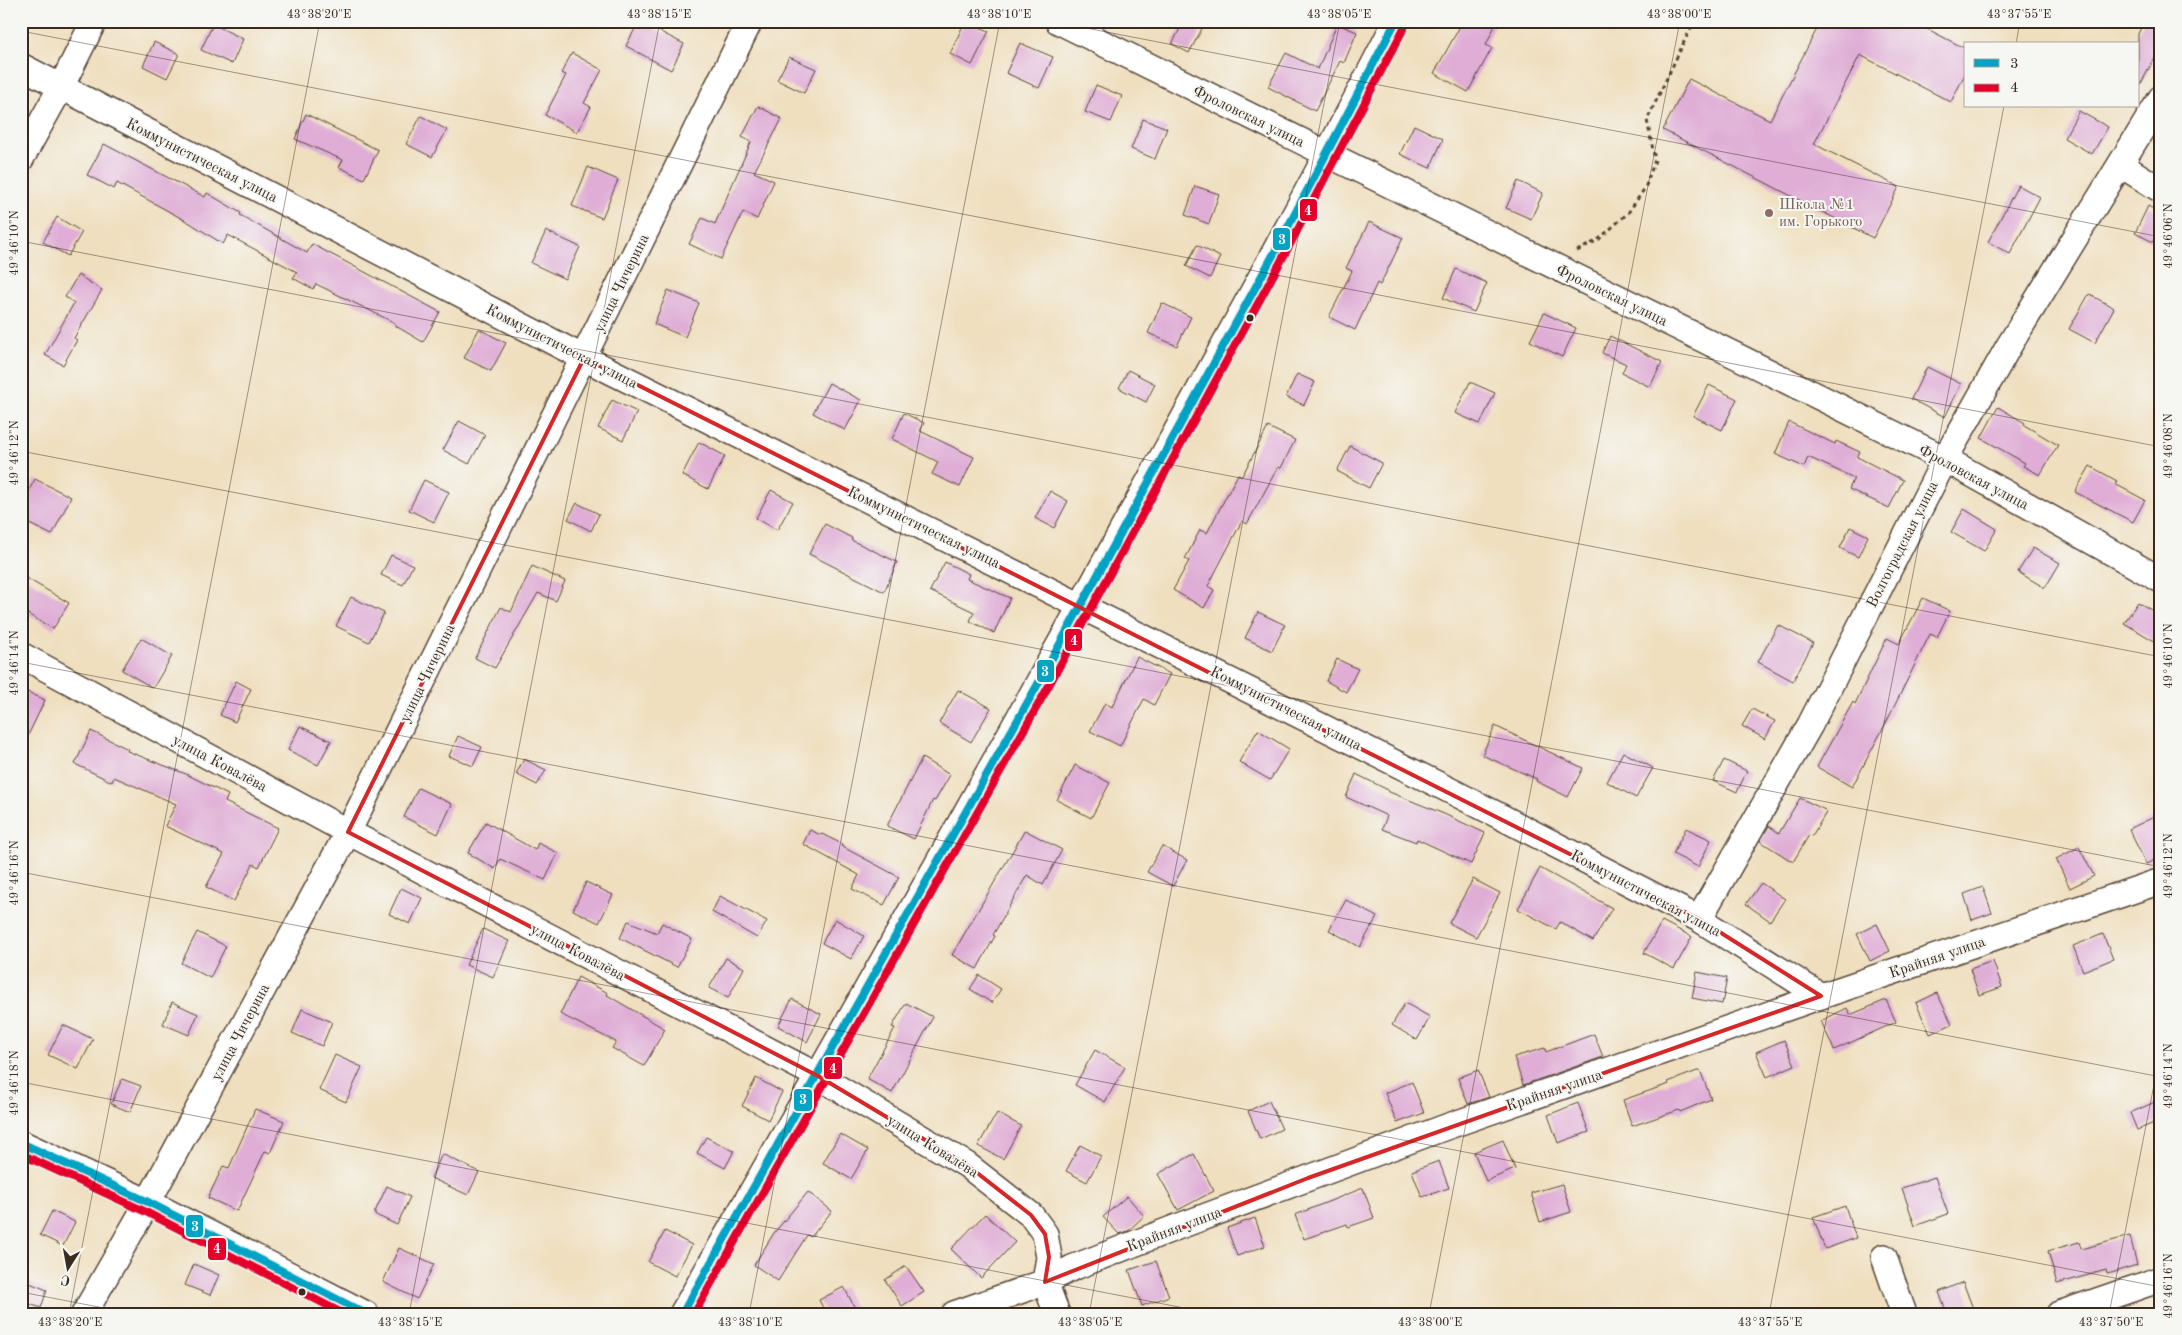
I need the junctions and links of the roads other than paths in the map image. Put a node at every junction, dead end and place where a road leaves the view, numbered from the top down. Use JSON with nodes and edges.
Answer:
{"nodes":[{"id":1,"x":94,"y":21,"type":"edge"},
{"id":2,"x":750,"y":21,"type":"edge"},
{"id":3,"x":1058,"y":21,"type":"edge"},
{"id":4,"x":1396,"y":21,"type":"edge"},
{"id":5,"x":21,"y":66,"type":"edge"},
{"id":6,"x":61,"y":87,"type":"junction"},
{"id":7,"x":2161,"y":98,"type":"edge"},
{"id":8,"x":1328,"y":155,"type":"junction"},
{"id":9,"x":21,"y":159,"type":"edge"},
{"id":10,"x":2121,"y":165,"type":"junction"},
{"id":11,"x":2161,"y":190,"type":"edge"},
{"id":12,"x":584,"y":358,"type":"junction"},
{"id":13,"x":1945,"y":459,"type":"junction"},
{"id":14,"x":2161,"y":580,"type":"edge"},
{"id":15,"x":1082,"y":605,"type":"junction"},
{"id":16,"x":21,"y":655,"type":"edge"},
{"id":17,"x":348,"y":832,"type":"junction"},
{"id":18,"x":2161,"y":882,"type":"edge"},
{"id":19,"x":1699,"y":919,"type":"junction"},
{"id":20,"x":1822,"y":996,"type":"junction"},
{"id":21,"x":818,"y":1076,"type":"junction"},
{"id":22,"x":21,"y":1143,"type":"edge"},
{"id":23,"x":148,"y":1202,"type":"junction"},
{"id":24,"x":1884,"y":1257,"type":"dead end"},
{"id":25,"x":2161,"y":1279,"type":"edge"},
{"id":26,"x":1045,"y":1282,"type":"junction"},
{"id":27,"x":84,"y":1314,"type":"edge"},
{"id":28,"x":366,"y":1314,"type":"edge"},
{"id":29,"x":682,"y":1314,"type":"edge"},
{"id":30,"x":954,"y":1314,"type":"edge"},
{"id":31,"x":1057,"y":1314,"type":"edge"},
{"id":32,"x":1904,"y":1314,"type":"edge"},
{"id":33,"x":2059,"y":1314,"type":"edge"}],
"edges":[{"from":1,"to":6,"type":"street"},
{"from":2,"to":12,"type":"street","name":"улица Чичерина"},
{"from":3,"to":8,"type":"street","name":"Фроловская улица"},
{"from":4,"to":8,"type":"street"},
{"from":5,"to":6,"type":"street","name":"Коммунистическая улица"},
{"from":6,"to":9,"type":"street"},
{"from":6,"to":12,"type":"street","name":"Коммунистическая улица"},
{"from":7,"to":10,"type":"street","name":"Волгоградская улица"},
{"from":8,"to":13,"type":"street","name":"Фроловская улица"},
{"from":8,"to":15,"type":"street"},
{"from":10,"to":11,"type":"street"},
{"from":10,"to":13,"type":"street","name":"Волгоградская улица"},
{"from":12,"to":15,"type":"street","name":"Коммунистическая улица"},
{"from":12,"to":17,"type":"street","name":"улица Чичерина"},
{"from":13,"to":14,"type":"street","name":"Фроловская улица"},
{"from":13,"to":19,"type":"street","name":"Волгоградская улица"},
{"from":15,"to":19,"type":"street","name":"Коммунистическая улица"},
{"from":15,"to":21,"type":"street"},
{"from":16,"to":17,"type":"street","name":"улица Ковалёва"},
{"from":17,"to":21,"type":"street","name":"улица Ковалёва"},
{"from":17,"to":23,"type":"street","name":"улица Чичерина"},
{"from":18,"to":20,"type":"street","name":"Крайняя улица"},
{"from":19,"to":20,"type":"street","name":"Коммунистическая улица"},
{"from":20,"to":26,"type":"street","name":"Крайняя улица"},
{"from":21,"to":26,"type":"street","name":"улица Ковалёва"},
{"from":21,"to":29,"type":"street"},
{"from":22,"to":23,"type":"street"},
{"from":23,"to":27,"type":"street","name":"улица Чичерина"},
{"from":23,"to":28,"type":"street"},
{"from":24,"to":32,"type":"street"},
{"from":25,"to":33,"type":"street"},
{"from":26,"to":30,"type":"street","name":"Крайняя улица"},
{"from":26,"to":31,"type":"street","name":"улица Ковалёва"}]}
